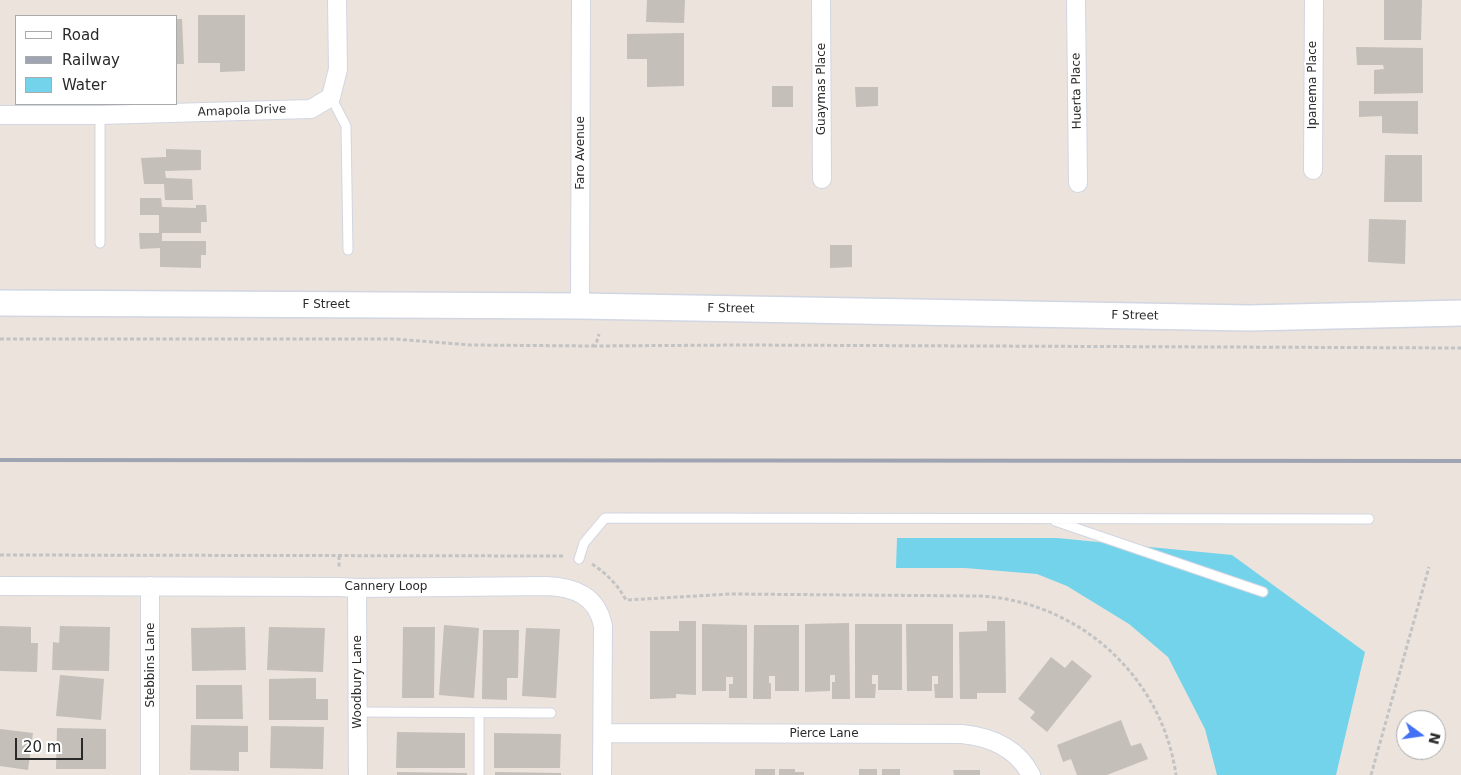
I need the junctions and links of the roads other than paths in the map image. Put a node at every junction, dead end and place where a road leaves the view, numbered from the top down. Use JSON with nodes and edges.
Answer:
{"nodes":[{"id":1,"x":337,"y":0,"type":"edge"},
{"id":2,"x":581,"y":0,"type":"edge"},
{"id":3,"x":821,"y":0,"type":"edge"},
{"id":4,"x":1076,"y":0,"type":"edge"},
{"id":5,"x":1314,"y":0,"type":"edge"},
{"id":6,"x":331,"y":97,"type":"junction"},
{"id":7,"x":0,"y":115,"type":"edge"},
{"id":8,"x":100,"y":115,"type":"junction"},
{"id":9,"x":1313,"y":170,"type":"dead end"},
{"id":10,"x":822,"y":179,"type":"dead end"},
{"id":11,"x":1078,"y":183,"type":"dead end"},
{"id":12,"x":100,"y":243,"type":"dead end"},
{"id":13,"x":348,"y":250,"type":"dead end"},
{"id":14,"x":0,"y":303,"type":"edge"},
{"id":15,"x":580,"y":306,"type":"junction"},
{"id":16,"x":1461,"y":313,"type":"edge"},
{"id":17,"x":1048,"y":518,"type":"junction"},
{"id":18,"x":1369,"y":519,"type":"dead end"},
{"id":19,"x":579,"y":559,"type":"road end"},
{"id":20,"x":0,"y":586,"type":"edge"},
{"id":21,"x":150,"y":586,"type":"junction"},
{"id":22,"x":357,"y":588,"type":"junction"},
{"id":23,"x":1263,"y":592,"type":"dead end"},
{"id":24,"x":358,"y":712,"type":"junction"},
{"id":25,"x":479,"y":713,"type":"junction"},
{"id":26,"x":551,"y":713,"type":"dead end"},
{"id":27,"x":603,"y":732,"type":"junction"},
{"id":28,"x":150,"y":775,"type":"edge"},
{"id":29,"x":358,"y":775,"type":"edge"},
{"id":30,"x":479,"y":775,"type":"edge"},
{"id":31,"x":602,"y":775,"type":"edge"},
{"id":32,"x":1031,"y":775,"type":"edge"}],
"edges":[{"from":1,"to":6,"type":"street"},
{"from":2,"to":15,"type":"street","name":"Faro Avenue"},
{"from":3,"to":10,"type":"street","name":"Guaymas Place"},
{"from":4,"to":11,"type":"street","name":"Huerta Place"},
{"from":5,"to":9,"type":"street","name":"Ipanema Place"},
{"from":6,"to":8,"type":"street","name":"Amapola Drive"},
{"from":6,"to":13,"type":"lane"},
{"from":7,"to":8,"type":"street","name":"Amapola Drive"},
{"from":8,"to":12,"type":"lane"},
{"from":14,"to":15,"type":"street","name":"F Street"},
{"from":15,"to":16,"type":"street","name":"F Street"},
{"from":17,"to":18,"type":"lane"},
{"from":17,"to":19,"type":"lane"},
{"from":17,"to":23,"type":"lane"},
{"from":20,"to":21,"type":"street","name":"Cannery Loop"},
{"from":21,"to":22,"type":"street","name":"Cannery Loop"},
{"from":21,"to":28,"type":"street","name":"Stebbins Lane"},
{"from":22,"to":24,"type":"street","name":"Woodbury Lane"},
{"from":22,"to":27,"type":"street","name":"Cannery Loop"},
{"from":24,"to":25,"type":"lane"},
{"from":24,"to":29,"type":"street","name":"Woodbury Lane"},
{"from":25,"to":26,"type":"lane"},
{"from":25,"to":30,"type":"lane"},
{"from":27,"to":31,"type":"street","name":"Cannery Loop"},
{"from":27,"to":32,"type":"street","name":"Pierce Lane"}]}
